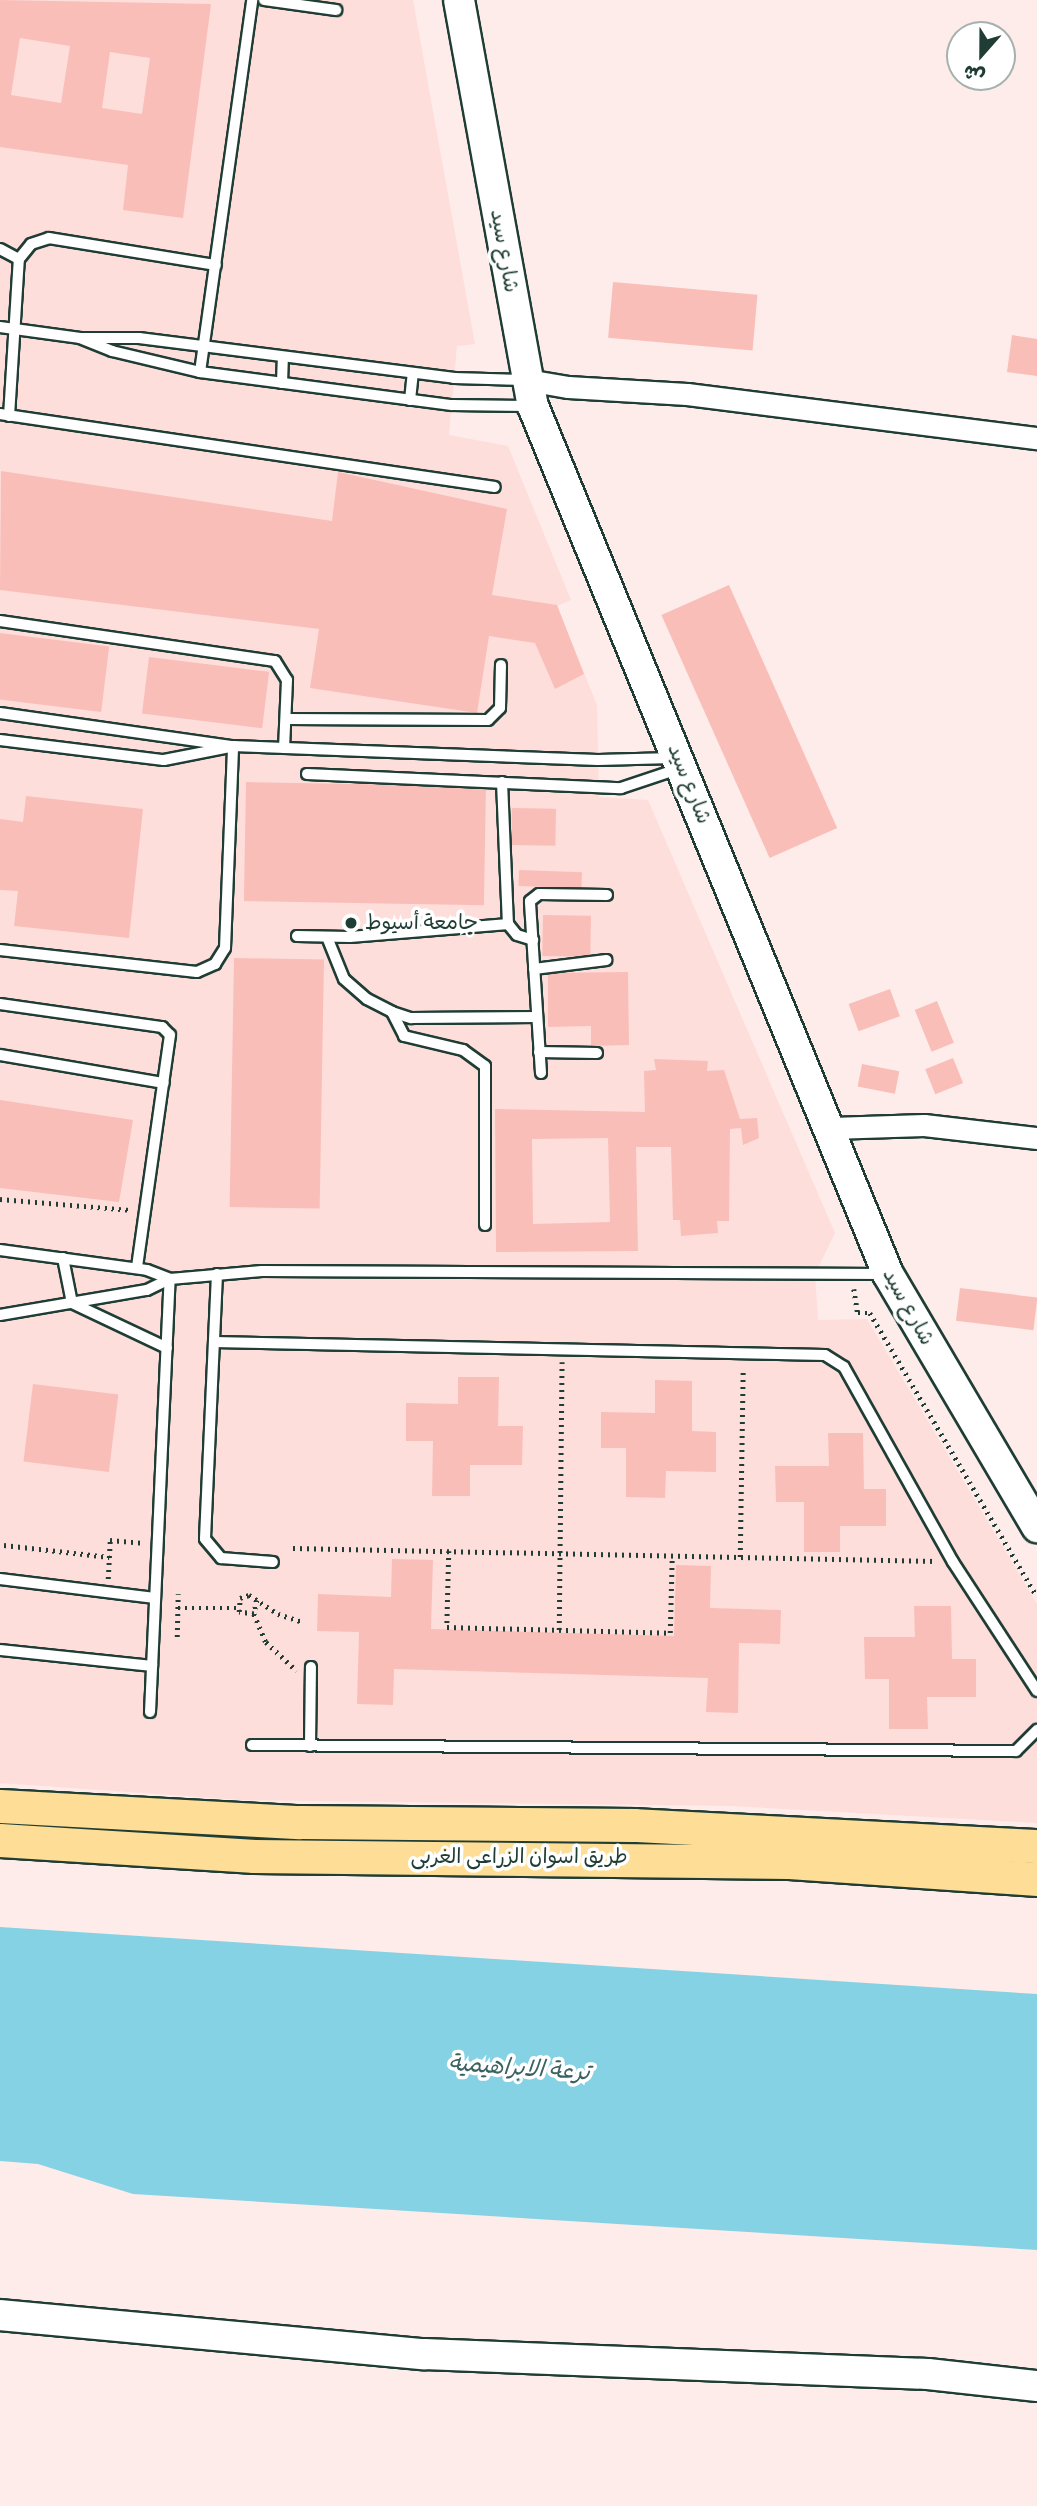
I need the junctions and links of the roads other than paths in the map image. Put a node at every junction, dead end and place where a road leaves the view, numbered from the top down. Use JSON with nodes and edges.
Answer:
{"nodes":[{"id":1,"x":252,"y":0,"type":"edge"},
{"id":2,"x":264,"y":0,"type":"edge"},
{"id":3,"x":458,"y":0,"type":"edge"},
{"id":4,"x":336,"y":10,"type":"dead end"},
{"id":5,"x":0,"y":249,"type":"edge"},
{"id":6,"x":19,"y":259,"type":"junction"},
{"id":7,"x":216,"y":265,"type":"junction"},
{"id":8,"x":0,"y":327,"type":"edge"},
{"id":9,"x":14,"y":328,"type":"junction"},
{"id":10,"x":80,"y":338,"type":"junction"},
{"id":11,"x":204,"y":347,"type":"junction"},
{"id":12,"x":283,"y":357,"type":"junction"},
{"id":13,"x":200,"y":372,"type":"junction"},
{"id":14,"x":413,"y":373,"type":"junction"},
{"id":15,"x":282,"y":383,"type":"junction"},
{"id":16,"x":530,"y":393,"type":"junction"},
{"id":17,"x":410,"y":400,"type":"junction"},
{"id":18,"x":4,"y":415,"type":"edge"},
{"id":19,"x":1037,"y":438,"type":"edge"},
{"id":20,"x":495,"y":487,"type":"dead end"},
{"id":21,"x":0,"y":621,"type":"edge"},
{"id":22,"x":500,"y":665,"type":"dead end"},
{"id":23,"x":0,"y":713,"type":"edge"},
{"id":24,"x":286,"y":719,"type":"junction"},
{"id":25,"x":0,"y":740,"type":"edge"},
{"id":26,"x":233,"y":746,"type":"junction"},
{"id":27,"x":284,"y":748,"type":"junction"},
{"id":28,"x":680,"y":762,"type":"junction"},
{"id":29,"x":307,"y":774,"type":"dead end"},
{"id":30,"x":502,"y":782,"type":"junction"},
{"id":31,"x":607,"y":895,"type":"dead end"},
{"id":32,"x":508,"y":924,"type":"junction"},
{"id":33,"x":297,"y":936,"type":"dead end"},
{"id":34,"x":327,"y":937,"type":"junction"},
{"id":35,"x":533,"y":940,"type":"junction"},
{"id":36,"x":0,"y":950,"type":"edge"},
{"id":37,"x":606,"y":960,"type":"dead end"},
{"id":38,"x":534,"y":969,"type":"junction"},
{"id":39,"x":0,"y":1004,"type":"edge"},
{"id":40,"x":392,"y":1012,"type":"junction"},
{"id":41,"x":537,"y":1017,"type":"junction"},
{"id":42,"x":539,"y":1052,"type":"junction"},
{"id":43,"x":597,"y":1053,"type":"dead end"},
{"id":44,"x":0,"y":1055,"type":"edge"},
{"id":45,"x":541,"y":1073,"type":"dead end"},
{"id":46,"x":164,"y":1083,"type":"junction"},
{"id":47,"x":831,"y":1128,"type":"junction"},
{"id":48,"x":1037,"y":1138,"type":"edge"},
{"id":49,"x":485,"y":1226,"type":"dead end"},
{"id":50,"x":0,"y":1250,"type":"edge"},
{"id":51,"x":63,"y":1258,"type":"junction"},
{"id":52,"x":137,"y":1268,"type":"junction"},
{"id":53,"x":217,"y":1274,"type":"junction"},
{"id":54,"x":888,"y":1274,"type":"junction"},
{"id":55,"x":170,"y":1279,"type":"junction"},
{"id":56,"x":72,"y":1303,"type":"junction"},
{"id":57,"x":0,"y":1315,"type":"edge"},
{"id":58,"x":214,"y":1342,"type":"junction"},
{"id":59,"x":167,"y":1348,"type":"junction"},
{"id":60,"x":1037,"y":1527,"type":"edge"},
{"id":61,"x":272,"y":1562,"type":"dead end"},
{"id":62,"x":0,"y":1579,"type":"edge"},
{"id":63,"x":155,"y":1598,"type":"junction"},
{"id":64,"x":0,"y":1650,"type":"edge"},
{"id":65,"x":152,"y":1666,"type":"junction"},
{"id":66,"x":311,"y":1672,"type":"road end"},
{"id":67,"x":1037,"y":1691,"type":"edge"},
{"id":68,"x":150,"y":1712,"type":"dead end"},
{"id":69,"x":1037,"y":1730,"type":"edge"},
{"id":70,"x":252,"y":1745,"type":"dead end"},
{"id":71,"x":310,"y":1746,"type":"junction"},
{"id":72,"x":0,"y":1806,"type":"edge"},
{"id":73,"x":0,"y":1840,"type":"edge"},
{"id":74,"x":1037,"y":1846,"type":"edge"},
{"id":75,"x":1037,"y":1879,"type":"edge"},
{"id":76,"x":0,"y":2315,"type":"edge"},
{"id":77,"x":1037,"y":2386,"type":"edge"}],
"edges":[{"from":1,"to":7,"type":"lane"},
{"from":2,"to":4,"type":"lane"},
{"from":3,"to":16,"type":"main road","name":"شارع سيد"},
{"from":5,"to":6,"type":"lane"},
{"from":6,"to":7,"type":"lane"},
{"from":6,"to":9,"type":"lane"},
{"from":7,"to":11,"type":"lane"},
{"from":8,"to":9,"type":"lane"},
{"from":9,"to":10,"type":"lane"},
{"from":9,"to":18,"type":"lane"},
{"from":10,"to":11,"type":"lane"},
{"from":10,"to":13,"type":"lane"},
{"from":11,"to":12,"type":"lane"},
{"from":11,"to":13,"type":"lane"},
{"from":12,"to":14,"type":"lane"},
{"from":12,"to":15,"type":"lane"},
{"from":13,"to":15,"type":"lane"},
{"from":14,"to":16,"type":"lane"},
{"from":14,"to":17,"type":"lane"},
{"from":15,"to":17,"type":"lane"},
{"from":16,"to":17,"type":"lane"},
{"from":16,"to":19,"type":"street"},
{"from":16,"to":28,"type":"main road","name":"شارع سيد"},
{"from":18,"to":20,"type":"lane"},
{"from":21,"to":24,"type":"lane"},
{"from":22,"to":24,"type":"lane"},
{"from":23,"to":26,"type":"lane"},
{"from":24,"to":27,"type":"lane"},
{"from":25,"to":26,"type":"lane"},
{"from":26,"to":27,"type":"lane"},
{"from":26,"to":36,"type":"lane"},
{"from":27,"to":28,"type":"lane"},
{"from":28,"to":30,"type":"lane"},
{"from":28,"to":47,"type":"main road","name":"شارع سيد"},
{"from":29,"to":30,"type":"lane"},
{"from":30,"to":32,"type":"lane"},
{"from":31,"to":35,"type":"lane"},
{"from":32,"to":34,"type":"lane"},
{"from":32,"to":35,"type":"lane"},
{"from":33,"to":34,"type":"lane"},
{"from":34,"to":40,"type":"lane"},
{"from":35,"to":38,"type":"lane"},
{"from":37,"to":38,"type":"lane"},
{"from":38,"to":41,"type":"lane"},
{"from":39,"to":46,"type":"lane"},
{"from":40,"to":41,"type":"lane"},
{"from":40,"to":49,"type":"lane"},
{"from":41,"to":42,"type":"lane"},
{"from":42,"to":43,"type":"lane"},
{"from":42,"to":45,"type":"lane"},
{"from":44,"to":46,"type":"lane"},
{"from":46,"to":52,"type":"lane"},
{"from":47,"to":48,"type":"street"},
{"from":47,"to":54,"type":"main road","name":"شارع سيد"},
{"from":50,"to":51,"type":"lane"},
{"from":51,"to":52,"type":"lane"},
{"from":51,"to":56,"type":"lane"},
{"from":52,"to":55,"type":"lane"},
{"from":53,"to":54,"type":"lane"},
{"from":53,"to":55,"type":"lane"},
{"from":53,"to":58,"type":"lane"},
{"from":54,"to":60,"type":"main road","name":"شارع سيد"},
{"from":55,"to":56,"type":"lane"},
{"from":55,"to":59,"type":"lane"},
{"from":56,"to":57,"type":"lane"},
{"from":56,"to":59,"type":"lane"},
{"from":58,"to":61,"type":"lane"},
{"from":58,"to":67,"type":"lane"},
{"from":59,"to":63,"type":"lane"},
{"from":62,"to":63,"type":"lane"},
{"from":63,"to":65,"type":"lane"},
{"from":64,"to":65,"type":"lane"},
{"from":65,"to":68,"type":"lane"},
{"from":66,"to":71,"type":"lane"},
{"from":69,"to":71,"type":"lane"},
{"from":70,"to":71,"type":"lane"},
{"from":72,"to":74,"type":"main road","name":"طريق اسوان الزراعى الغربى"},
{"from":73,"to":75,"type":"main road","name":"طريق اسوان الزراعى الغربى"},
{"from":76,"to":77,"type":"main road"}]}
